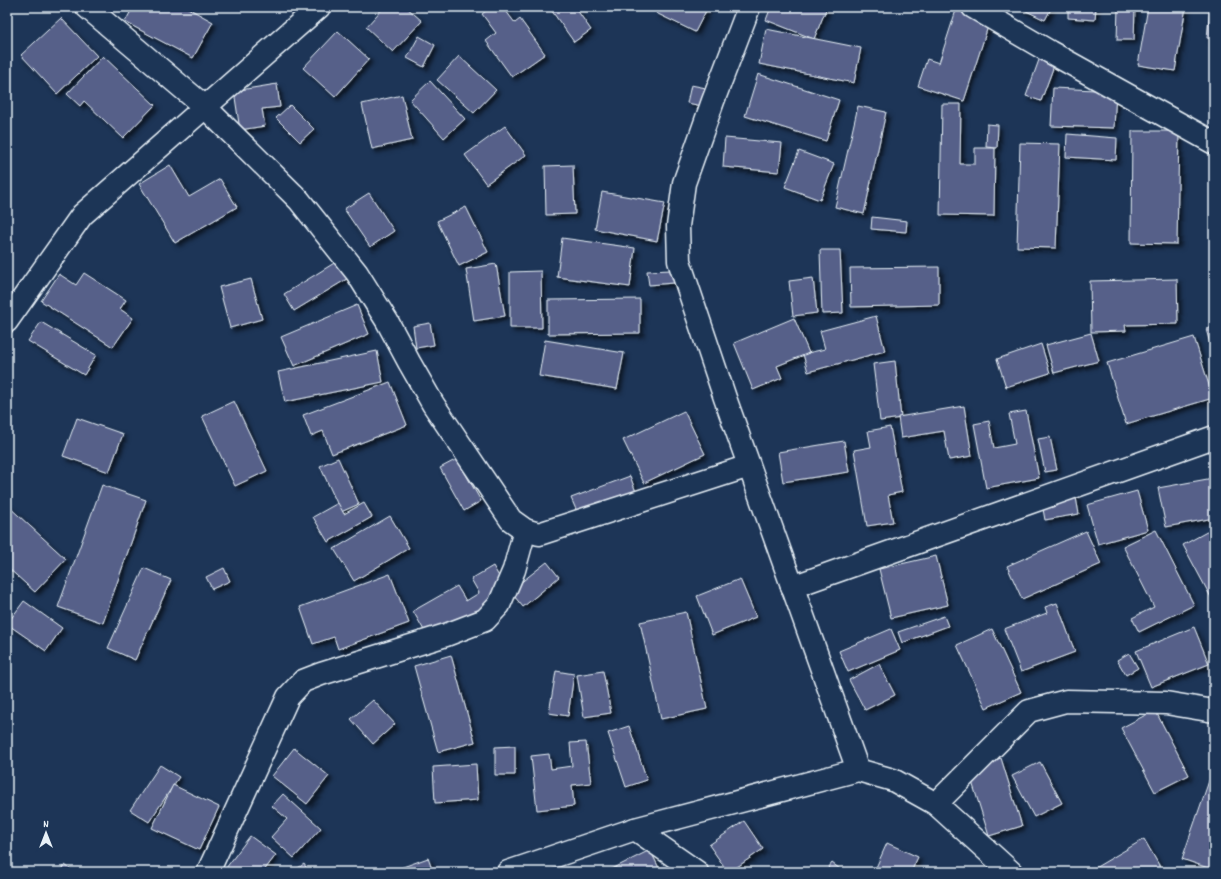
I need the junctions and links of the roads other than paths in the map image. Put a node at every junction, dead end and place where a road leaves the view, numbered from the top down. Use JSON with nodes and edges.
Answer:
{"nodes":[{"id":1,"x":87,"y":7,"type":"edge"},
{"id":2,"x":319,"y":7,"type":"edge"},
{"id":3,"x":749,"y":7,"type":"edge"},
{"id":4,"x":973,"y":7,"type":"edge"},
{"id":5,"x":205,"y":107,"type":"junction"},
{"id":6,"x":1214,"y":143,"type":"edge"},
{"id":7,"x":10,"y":313,"type":"edge"},
{"id":8,"x":1214,"y":437,"type":"edge"},
{"id":9,"x":749,"y":466,"type":"junction"},
{"id":10,"x":525,"y":530,"type":"junction"},
{"id":11,"x":792,"y":586,"type":"junction"},
{"id":12,"x":1214,"y":711,"type":"edge"},
{"id":13,"x":858,"y":770,"type":"junction"},
{"id":14,"x":936,"y":804,"type":"junction"},
{"id":15,"x":635,"y":829,"type":"junction"},
{"id":16,"x":208,"y":872,"type":"edge"},
{"id":17,"x":508,"y":872,"type":"edge"},
{"id":18,"x":697,"y":872,"type":"edge"},
{"id":19,"x":1011,"y":872,"type":"edge"}],
"edges":[{"from":1,"to":5,"type":"street"},
{"from":2,"to":5,"type":"street"},
{"from":3,"to":9,"type":"street"},
{"from":4,"to":6,"type":"street"},
{"from":5,"to":7,"type":"street"},
{"from":5,"to":10,"type":"street"},
{"from":8,"to":11,"type":"street"},
{"from":9,"to":10,"type":"street"},
{"from":9,"to":11,"type":"street"},
{"from":10,"to":16,"type":"street"},
{"from":11,"to":13,"type":"street"},
{"from":12,"to":14,"type":"street"},
{"from":13,"to":14,"type":"street"},
{"from":13,"to":15,"type":"street"},
{"from":14,"to":19,"type":"street"},
{"from":15,"to":17,"type":"street"},
{"from":15,"to":18,"type":"street"}]}
